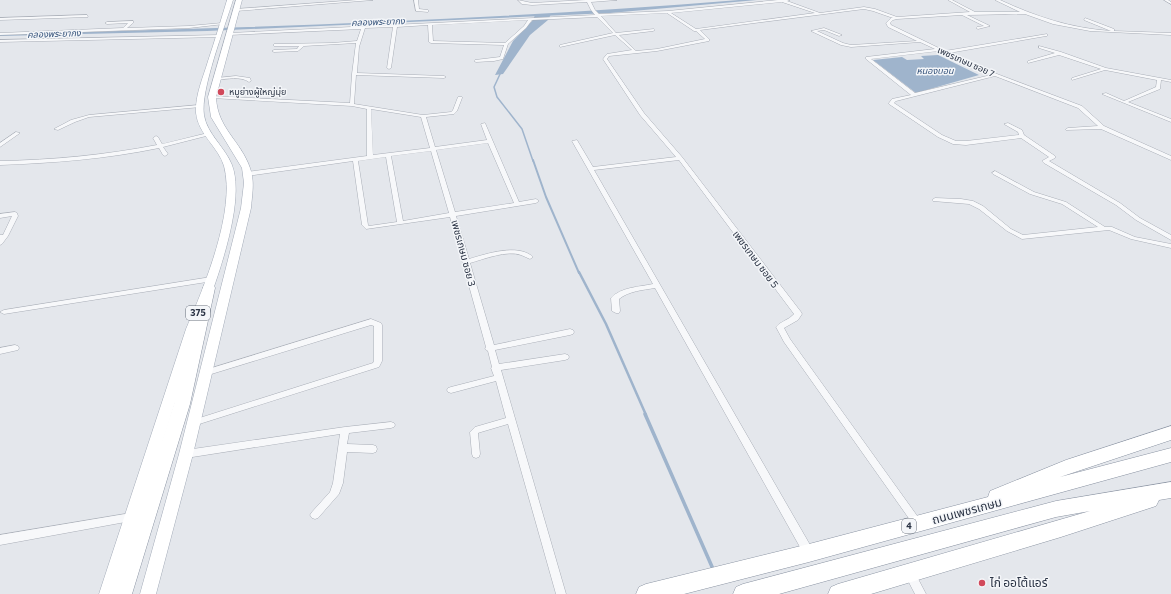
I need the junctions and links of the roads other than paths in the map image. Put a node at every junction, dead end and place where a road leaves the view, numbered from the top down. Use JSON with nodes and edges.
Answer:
{"nodes":[{"id":1,"x":230,"y":0,"type":"edge"},
{"id":2,"x":239,"y":0,"type":"edge"},
{"id":3,"x":371,"y":0,"type":"edge"},
{"id":4,"x":416,"y":0,"type":"edge"},
{"id":5,"x":520,"y":0,"type":"edge"},
{"id":6,"x":615,"y":0,"type":"edge"},
{"id":7,"x":788,"y":0,"type":"edge"},
{"id":8,"x":950,"y":0,"type":"edge"},
{"id":9,"x":997,"y":0,"type":"edge"},
{"id":10,"x":1166,"y":0,"type":"edge"},
{"id":11,"x":588,"y":1,"type":"edge"},
{"id":12,"x":782,"y":1,"type":"edge"},
{"id":13,"x":1171,"y":3,"type":"edge"},
{"id":14,"x":236,"y":10,"type":"junction"},
{"id":15,"x":427,"y":11,"type":"dead end"},
{"id":16,"x":668,"y":12,"type":"junction"},
{"id":17,"x":595,"y":13,"type":"junction"},
{"id":18,"x":975,"y":13,"type":"junction"},
{"id":19,"x":1025,"y":13,"type":"junction"},
{"id":20,"x":821,"y":14,"type":"junction"},
{"id":21,"x":963,"y":14,"type":"junction"},
{"id":22,"x":87,"y":16,"type":"dead end"},
{"id":23,"x":897,"y":18,"type":"junction"},
{"id":24,"x":0,"y":19,"type":"edge"},
{"id":25,"x":531,"y":19,"type":"junction"},
{"id":26,"x":1086,"y":19,"type":"dead end"},
{"id":27,"x":106,"y":23,"type":"dead end"},
{"id":28,"x":430,"y":25,"type":"junction"},
{"id":29,"x":396,"y":26,"type":"junction"},
{"id":30,"x":362,"y":28,"type":"junction"},
{"id":31,"x":978,"y":28,"type":"dead end"},
{"id":32,"x":124,"y":29,"type":"junction"},
{"id":33,"x":653,"y":30,"type":"dead end"},
{"id":34,"x":697,"y":30,"type":"junction"},
{"id":35,"x":225,"y":31,"type":"junction"},
{"id":36,"x":1118,"y":33,"type":"junction"},
{"id":37,"x":0,"y":34,"type":"edge"},
{"id":38,"x":615,"y":34,"type":"junction"},
{"id":39,"x":1171,"y":34,"type":"edge"},
{"id":40,"x":1046,"y":35,"type":"dead end"},
{"id":41,"x":840,"y":36,"type":"dead end"},
{"id":42,"x":0,"y":41,"type":"edge"},
{"id":43,"x":358,"y":42,"type":"junction"},
{"id":44,"x":922,"y":42,"type":"junction"},
{"id":45,"x":303,"y":44,"type":"junction"},
{"id":46,"x":506,"y":44,"type":"junction"},
{"id":47,"x":275,"y":45,"type":"dead end"},
{"id":48,"x":561,"y":46,"type":"dead end"},
{"id":49,"x":1040,"y":47,"type":"dead end"},
{"id":50,"x":940,"y":50,"type":"junction"},
{"id":51,"x":274,"y":51,"type":"dead end"},
{"id":52,"x":633,"y":52,"type":"junction"},
{"id":53,"x":946,"y":52,"type":"junction"},
{"id":54,"x":1060,"y":54,"type":"junction"},
{"id":55,"x":476,"y":61,"type":"dead end"},
{"id":56,"x":1029,"y":62,"type":"dead end"},
{"id":57,"x":389,"y":68,"type":"dead end"},
{"id":58,"x":1105,"y":69,"type":"junction"},
{"id":59,"x":354,"y":74,"type":"junction"},
{"id":60,"x":994,"y":75,"type":"junction"},
{"id":61,"x":444,"y":76,"type":"dead end"},
{"id":62,"x":217,"y":79,"type":"junction"},
{"id":63,"x":1074,"y":79,"type":"dead end"},
{"id":64,"x":1159,"y":79,"type":"junction"},
{"id":65,"x":249,"y":81,"type":"dead end"},
{"id":66,"x":1171,"y":81,"type":"edge"},
{"id":67,"x":1104,"y":94,"type":"dead end"},
{"id":68,"x":914,"y":95,"type":"junction"},
{"id":69,"x":212,"y":97,"type":"junction"},
{"id":70,"x":460,"y":98,"type":"dead end"},
{"id":71,"x":1125,"y":102,"type":"junction"},
{"id":72,"x":352,"y":105,"type":"junction"},
{"id":73,"x":199,"y":106,"type":"junction"},
{"id":74,"x":369,"y":108,"type":"junction"},
{"id":75,"x":423,"y":116,"type":"junction"},
{"id":76,"x":1171,"y":121,"type":"edge"},
{"id":77,"x":483,"y":124,"type":"dead end"},
{"id":78,"x":1006,"y":124,"type":"dead end"},
{"id":79,"x":1102,"y":127,"type":"junction"},
{"id":80,"x":56,"y":129,"type":"dead end"},
{"id":81,"x":1068,"y":129,"type":"dead end"},
{"id":82,"x":18,"y":133,"type":"dead end"},
{"id":83,"x":208,"y":134,"type":"junction"},
{"id":84,"x":1022,"y":136,"type":"junction"},
{"id":85,"x":156,"y":138,"type":"dead end"},
{"id":86,"x":490,"y":141,"type":"junction"},
{"id":87,"x":576,"y":141,"type":"dead end"},
{"id":88,"x":0,"y":145,"type":"edge"},
{"id":89,"x":161,"y":147,"type":"junction"},
{"id":90,"x":433,"y":149,"type":"junction"},
{"id":91,"x":165,"y":154,"type":"dead end"},
{"id":92,"x":388,"y":155,"type":"junction"},
{"id":93,"x":370,"y":157,"type":"junction"},
{"id":94,"x":680,"y":158,"type":"junction"},
{"id":95,"x":1171,"y":158,"type":"edge"},
{"id":96,"x":355,"y":160,"type":"junction"},
{"id":97,"x":0,"y":164,"type":"edge"},
{"id":98,"x":593,"y":169,"type":"junction"},
{"id":99,"x":995,"y":173,"type":"dead end"},
{"id":100,"x":247,"y":174,"type":"junction"},
{"id":101,"x":935,"y":200,"type":"dead end"},
{"id":102,"x":536,"y":201,"type":"dead end"},
{"id":103,"x":517,"y":204,"type":"junction"},
{"id":104,"x":454,"y":214,"type":"junction"},
{"id":105,"x":0,"y":216,"type":"edge"},
{"id":106,"x":400,"y":223,"type":"junction"},
{"id":107,"x":1160,"y":227,"type":"dead end"},
{"id":108,"x":1107,"y":228,"type":"junction"},
{"id":109,"x":1171,"y":233,"type":"edge"},
{"id":110,"x":2,"y":236,"type":"edge"},
{"id":111,"x":1171,"y":238,"type":"edge"},
{"id":112,"x":0,"y":243,"type":"edge"},
{"id":113,"x":1171,"y":246,"type":"edge"},
{"id":114,"x":530,"y":257,"type":"dead end"},
{"id":115,"x":466,"y":262,"type":"junction"},
{"id":116,"x":210,"y":284,"type":"junction"},
{"id":117,"x":657,"y":286,"type":"junction"},
{"id":118,"x":616,"y":310,"type":"dead end"},
{"id":119,"x":4,"y":312,"type":"dead end"},
{"id":120,"x":570,"y":332,"type":"dead end"},
{"id":121,"x":15,"y":348,"type":"dead end"},
{"id":122,"x":489,"y":349,"type":"junction"},
{"id":123,"x":0,"y":351,"type":"edge"},
{"id":124,"x":565,"y":357,"type":"dead end"},
{"id":125,"x":495,"y":368,"type":"junction"},
{"id":126,"x":204,"y":373,"type":"junction"},
{"id":127,"x":498,"y":378,"type":"junction"},
{"id":128,"x":451,"y":390,"type":"dead end"},
{"id":129,"x":509,"y":420,"type":"junction"},
{"id":130,"x":193,"y":423,"type":"junction"},
{"id":131,"x":391,"y":425,"type":"dead end"},
{"id":132,"x":345,"y":430,"type":"junction"},
{"id":133,"x":1171,"y":432,"type":"edge"},
{"id":134,"x":342,"y":448,"type":"junction"},
{"id":135,"x":372,"y":450,"type":"dead end"},
{"id":136,"x":186,"y":454,"type":"junction"},
{"id":137,"x":476,"y":454,"type":"dead end"},
{"id":138,"x":1171,"y":455,"type":"edge"},
{"id":139,"x":1171,"y":490,"type":"edge"},
{"id":140,"x":1171,"y":494,"type":"edge"},
{"id":141,"x":315,"y":515,"type":"dead end"},
{"id":142,"x":131,"y":517,"type":"junction"},
{"id":143,"x":940,"y":518,"type":"junction"},
{"id":144,"x":918,"y":524,"type":"junction"},
{"id":145,"x":0,"y":540,"type":"edge"},
{"id":146,"x":809,"y":553,"type":"junction"},
{"id":147,"x":909,"y":573,"type":"junction"},
{"id":148,"x":107,"y":594,"type":"edge"},
{"id":149,"x":122,"y":594,"type":"edge"},
{"id":150,"x":148,"y":594,"type":"edge"},
{"id":151,"x":561,"y":594,"type":"edge"},
{"id":152,"x":646,"y":594,"type":"edge"},
{"id":153,"x":743,"y":594,"type":"edge"},
{"id":154,"x":838,"y":594,"type":"edge"},
{"id":155,"x":921,"y":594,"type":"edge"}],
"edges":[{"from":1,"to":35,"type":"main road","number":"375"},
{"from":2,"to":14,"type":"main road","number":"375"},
{"from":3,"to":14,"type":"street"},
{"from":4,"to":15,"type":"street"},
{"from":5,"to":11,"type":"street"},
{"from":6,"to":11,"type":"street"},
{"from":7,"to":12,"type":"street"},
{"from":8,"to":18,"type":"street"},
{"from":9,"to":19,"type":"street"},
{"from":10,"to":13,"type":"street"},
{"from":11,"to":17,"type":"street"},
{"from":12,"to":16,"type":"street"},
{"from":12,"to":20,"type":"street"},
{"from":14,"to":35,"type":"main road","number":"375"},
{"from":16,"to":17,"type":"street"},
{"from":16,"to":34,"type":"street"},
{"from":17,"to":25,"type":"street"},
{"from":17,"to":38,"type":"street"},
{"from":18,"to":19,"type":"street"},
{"from":18,"to":21,"type":"street"},
{"from":19,"to":36,"type":"street"},
{"from":20,"to":23,"type":"street"},
{"from":20,"to":34,"type":"street"},
{"from":21,"to":23,"type":"street"},
{"from":21,"to":31,"type":"street"},
{"from":22,"to":24,"type":"street"},
{"from":23,"to":44,"type":"street","name":"เพชรเกษม ซอย 7"},
{"from":25,"to":28,"type":"street"},
{"from":25,"to":46,"type":"street"},
{"from":26,"to":36,"type":"street"},
{"from":27,"to":32,"type":"street"},
{"from":28,"to":29,"type":"street"},
{"from":28,"to":46,"type":"street"},
{"from":29,"to":30,"type":"street"},
{"from":29,"to":57,"type":"street"},
{"from":30,"to":35,"type":"street"},
{"from":30,"to":43,"type":"street"},
{"from":32,"to":35,"type":"street"},
{"from":32,"to":37,"type":"street"},
{"from":33,"to":38,"type":"street"},
{"from":34,"to":52,"type":"street"},
{"from":35,"to":42,"type":"street"},
{"from":35,"to":62,"type":"main road","number":"375"},
{"from":35,"to":73,"type":"main road","number":"375"},
{"from":36,"to":39,"type":"street"},
{"from":38,"to":48,"type":"street"},
{"from":38,"to":52,"type":"street"},
{"from":40,"to":53,"type":"street"},
{"from":41,"to":44,"type":"street"},
{"from":43,"to":45,"type":"street"},
{"from":43,"to":59,"type":"street"},
{"from":44,"to":50,"type":"street","name":"เพชรเกษม ซอย 7"},
{"from":45,"to":47,"type":"street"},
{"from":45,"to":51,"type":"street"},
{"from":46,"to":55,"type":"street"},
{"from":49,"to":54,"type":"street"},
{"from":50,"to":53,"type":"street","name":"เพชรเกษม ซอย 7"},
{"from":50,"to":68,"type":"street"},
{"from":52,"to":94,"type":"street","name":"เพชรเกษม ซอย 5"},
{"from":53,"to":60,"type":"street","name":"เพชรเกษม ซอย 7"},
{"from":54,"to":56,"type":"street"},
{"from":54,"to":58,"type":"street"},
{"from":58,"to":63,"type":"street"},
{"from":58,"to":64,"type":"street"},
{"from":59,"to":61,"type":"street"},
{"from":59,"to":72,"type":"street"},
{"from":60,"to":68,"type":"street"},
{"from":60,"to":79,"type":"street","name":"เพชรเกษม ซอย 7"},
{"from":62,"to":65,"type":"street"},
{"from":62,"to":69,"type":"main road","number":"375"},
{"from":64,"to":66,"type":"street"},
{"from":64,"to":71,"type":"street"},
{"from":67,"to":71,"type":"street"},
{"from":68,"to":84,"type":"street"},
{"from":69,"to":72,"type":"street"},
{"from":69,"to":100,"type":"main road","number":"375"},
{"from":70,"to":75,"type":"street"},
{"from":71,"to":76,"type":"street"},
{"from":72,"to":74,"type":"street"},
{"from":73,"to":80,"type":"street"},
{"from":73,"to":83,"type":"main road","number":"375"},
{"from":74,"to":75,"type":"street"},
{"from":74,"to":93,"type":"street"},
{"from":75,"to":90,"type":"street","name":"เพชรเกษม ซอย 3"},
{"from":77,"to":86,"type":"street"},
{"from":78,"to":84,"type":"street"},
{"from":79,"to":81,"type":"street"},
{"from":79,"to":95,"type":"street","name":"เพชรเกษม ซอย 7"},
{"from":82,"to":88,"type":"street"},
{"from":83,"to":89,"type":"street"},
{"from":83,"to":116,"type":"main road","number":"375"},
{"from":84,"to":111,"type":"street"},
{"from":85,"to":89,"type":"street"},
{"from":86,"to":90,"type":"street"},
{"from":86,"to":103,"type":"street"},
{"from":87,"to":98,"type":"street"},
{"from":89,"to":91,"type":"street"},
{"from":89,"to":97,"type":"street"},
{"from":90,"to":92,"type":"street"},
{"from":90,"to":104,"type":"street","name":"เพชรเกษม ซอย 3"},
{"from":92,"to":93,"type":"street"},
{"from":92,"to":106,"type":"street"},
{"from":93,"to":96,"type":"street"},
{"from":94,"to":98,"type":"street"},
{"from":94,"to":144,"type":"street","name":"เพชรเกษม ซอย 5"},
{"from":96,"to":100,"type":"street"},
{"from":96,"to":106,"type":"street"},
{"from":98,"to":117,"type":"street"},
{"from":99,"to":108,"type":"street"},
{"from":100,"to":126,"type":"main road","number":"375"},
{"from":101,"to":108,"type":"street"},
{"from":102,"to":103,"type":"street"},
{"from":103,"to":104,"type":"street"},
{"from":104,"to":106,"type":"street"},
{"from":104,"to":115,"type":"street","name":"เพชรเกษม ซอย 3"},
{"from":105,"to":110,"type":"street"},
{"from":107,"to":109,"type":"street"},
{"from":108,"to":113,"type":"street"},
{"from":110,"to":112,"type":"street"},
{"from":114,"to":115,"type":"street"},
{"from":115,"to":122,"type":"street","name":"เพชรเกษม ซอย 3"},
{"from":116,"to":119,"type":"street"},
{"from":116,"to":142,"type":"main road","number":"375"},
{"from":116,"to":149,"type":"highway"},
{"from":117,"to":118,"type":"street"},
{"from":117,"to":146,"type":"street"},
{"from":120,"to":122,"type":"street"},
{"from":121,"to":123,"type":"street"},
{"from":122,"to":125,"type":"street","name":"เพชรเกษม ซอย 3"},
{"from":124,"to":125,"type":"street"},
{"from":125,"to":127,"type":"street","name":"เพชรเกษม ซอย 3"},
{"from":126,"to":130,"type":"main road","number":"375"},
{"from":126,"to":130,"type":"street"},
{"from":127,"to":128,"type":"street"},
{"from":127,"to":129,"type":"street","name":"เพชรเกษม ซอย 3"},
{"from":129,"to":137,"type":"street"},
{"from":129,"to":151,"type":"street","name":"เพชรเกษม ซอย 3"},
{"from":130,"to":136,"type":"main road","number":"375"},
{"from":131,"to":132,"type":"street"},
{"from":132,"to":134,"type":"street"},
{"from":132,"to":136,"type":"street"},
{"from":133,"to":143,"type":"highway"},
{"from":134,"to":135,"type":"street"},
{"from":134,"to":141,"type":"street"},
{"from":136,"to":150,"type":"main road","number":"375"},
{"from":138,"to":143,"type":"highway","name":"ถนนเพชรเกษม","number":"4"},
{"from":139,"to":153,"type":"highway"},
{"from":140,"to":147,"type":"highway"},
{"from":142,"to":145,"type":"street"},
{"from":142,"to":148,"type":"main road","number":"375"},
{"from":143,"to":144,"type":"highway","name":"ถนนเพชรเกษม","number":"4"},
{"from":144,"to":146,"type":"highway","name":"ถนนเพชรเกษม","number":"4"},
{"from":146,"to":152,"type":"highway","name":"ถนนเพชรเกษม","number":"4"},
{"from":147,"to":154,"type":"highway"},
{"from":147,"to":155,"type":"street"}]}
